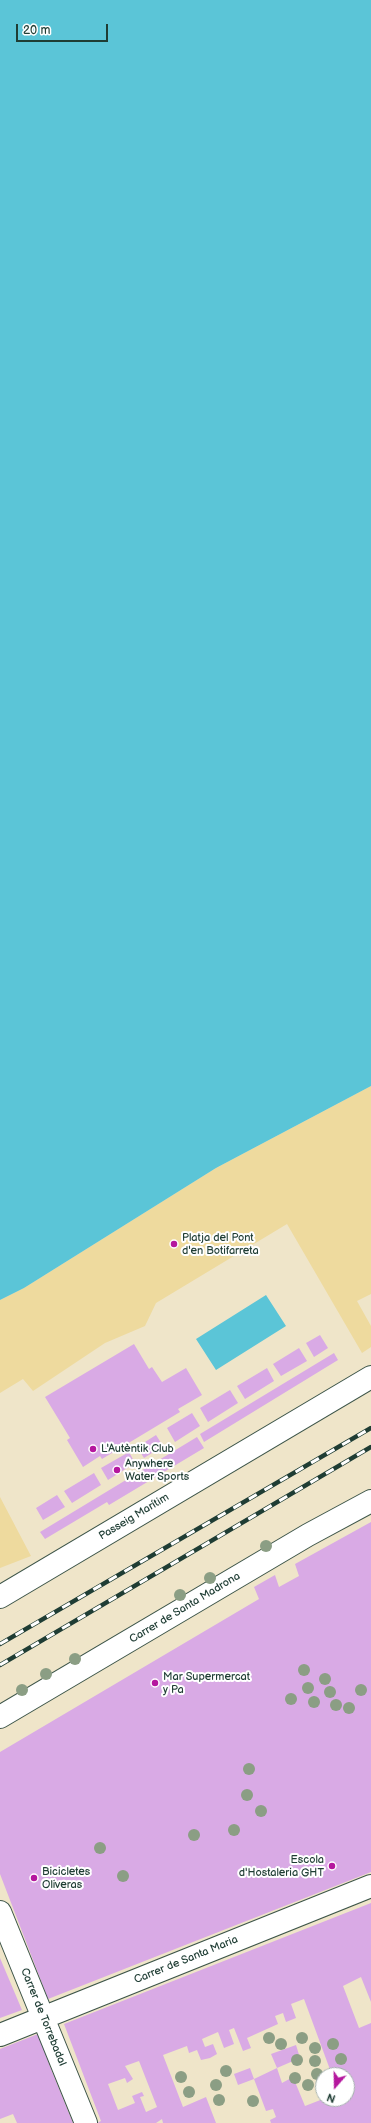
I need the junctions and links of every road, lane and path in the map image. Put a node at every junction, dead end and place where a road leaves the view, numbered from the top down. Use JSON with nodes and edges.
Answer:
{"nodes":[{"id":1,"x":371,"y":1377,"type":"edge"},
{"id":2,"x":371,"y":1501,"type":"edge"},
{"id":3,"x":0,"y":1597,"type":"edge"},
{"id":4,"x":0,"y":1718,"type":"edge"},
{"id":5,"x":371,"y":1886,"type":"edge"},
{"id":6,"x":0,"y":1912,"type":"edge"},
{"id":7,"x":44,"y":2018,"type":"junction"},
{"id":8,"x":0,"y":2035,"type":"edge"},
{"id":9,"x":86,"y":2123,"type":"edge"}],
"edges":[{"from":1,"to":3,"type":"street","name":"Passeig Marítim"},
{"from":2,"to":4,"type":"street","name":"Carrer de Santa Madrona"},
{"from":5,"to":7,"type":"street","name":"Carrer de Santa Maria"},
{"from":6,"to":7,"type":"street","name":"Carrer de Torrebadal"},
{"from":7,"to":8,"type":"street","name":"Carrer de Santa Maria"},
{"from":7,"to":9,"type":"street","name":"Carrer de Torrebadal"}]}
